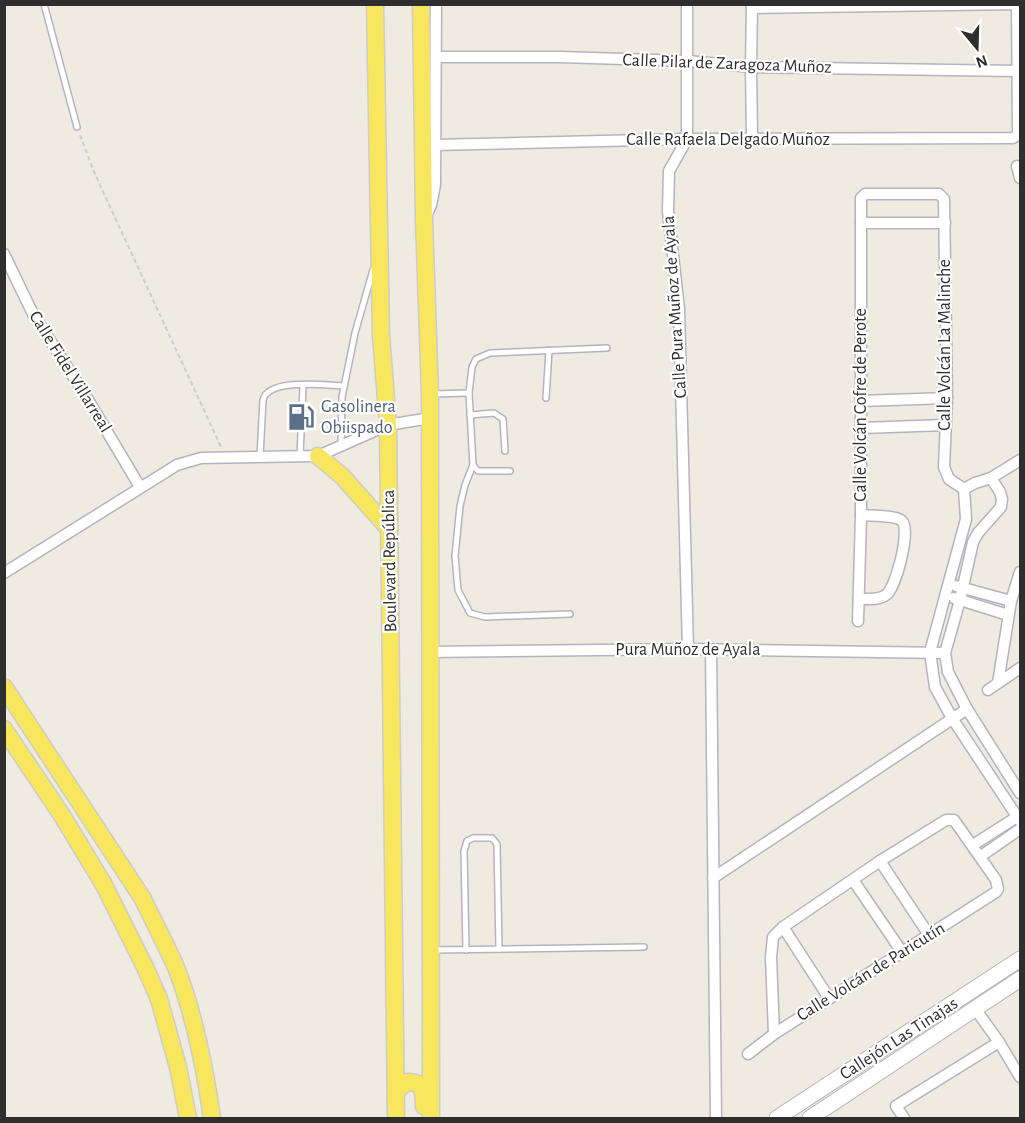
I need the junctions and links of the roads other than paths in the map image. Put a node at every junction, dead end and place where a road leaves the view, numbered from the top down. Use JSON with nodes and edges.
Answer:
{"nodes":[{"id":1,"x":44,"y":4,"type":"edge"},
{"id":2,"x":422,"y":4,"type":"edge"},
{"id":3,"x":436,"y":4,"type":"edge"},
{"id":4,"x":687,"y":4,"type":"edge"},
{"id":5,"x":1017,"y":4,"type":"edge"},
{"id":6,"x":752,"y":6,"type":"edge"},
{"id":7,"x":373,"y":8,"type":"edge"},
{"id":8,"x":436,"y":57,"type":"junction"},
{"id":9,"x":688,"y":61,"type":"junction"},
{"id":10,"x":751,"y":67,"type":"junction"},
{"id":11,"x":1018,"y":71,"type":"junction"},
{"id":12,"x":77,"y":127,"type":"road end"},
{"id":13,"x":687,"y":139,"type":"junction"},
{"id":14,"x":752,"y":139,"type":"junction"},
{"id":15,"x":434,"y":145,"type":"junction"},
{"id":16,"x":1017,"y":166,"type":"dead end"},
{"id":17,"x":1020,"y":178,"type":"edge"},
{"id":18,"x":939,"y":194,"type":"joint"},
{"id":19,"x":424,"y":219,"type":"junction"},
{"id":20,"x":945,"y":223,"type":"junction"},
{"id":21,"x":861,"y":224,"type":"junction"},
{"id":22,"x":380,"y":249,"type":"junction"},
{"id":23,"x":4,"y":254,"type":"edge"},
{"id":24,"x":608,"y":348,"type":"dead end"},
{"id":25,"x":549,"y":350,"type":"junction"},
{"id":26,"x":303,"y":386,"type":"junction"},
{"id":27,"x":344,"y":386,"type":"junction"},
{"id":28,"x":469,"y":393,"type":"junction"},
{"id":29,"x":430,"y":394,"type":"junction"},
{"id":30,"x":546,"y":398,"type":"dead end"},
{"id":31,"x":947,"y":398,"type":"junction"},
{"id":32,"x":861,"y":401,"type":"junction"},
{"id":33,"x":470,"y":415,"type":"junction"},
{"id":34,"x":430,"y":418,"type":"junction"},
{"id":35,"x":388,"y":424,"type":"junction"},
{"id":36,"x":946,"y":425,"type":"junction"},
{"id":37,"x":861,"y":428,"type":"junction"},
{"id":38,"x":341,"y":445,"type":"junction"},
{"id":39,"x":505,"y":451,"type":"dead end"},
{"id":40,"x":260,"y":456,"type":"junction"},
{"id":41,"x":300,"y":456,"type":"junction"},
{"id":42,"x":318,"y":456,"type":"junction"},
{"id":43,"x":1020,"y":460,"type":"edge"},
{"id":44,"x":473,"y":465,"type":"junction"},
{"id":45,"x":510,"y":471,"type":"dead end"},
{"id":46,"x":991,"y":478,"type":"junction"},
{"id":47,"x":140,"y":487,"type":"junction"},
{"id":48,"x":964,"y":489,"type":"junction"},
{"id":49,"x":861,"y":515,"type":"junction"},
{"id":50,"x":390,"y":529,"type":"junction"},
{"id":51,"x":1020,"y":572,"type":"edge"},
{"id":52,"x":4,"y":573,"type":"edge"},
{"id":53,"x":949,"y":584,"type":"junction"},
{"id":54,"x":962,"y":588,"type":"junction"},
{"id":55,"x":946,"y":595,"type":"junction"},
{"id":56,"x":859,"y":599,"type":"junction"},
{"id":57,"x":960,"y":600,"type":"junction"},
{"id":58,"x":1011,"y":601,"type":"junction"},
{"id":59,"x":570,"y":614,"type":"dead end"},
{"id":60,"x":1008,"y":615,"type":"junction"},
{"id":61,"x":858,"y":621,"type":"dead end"},
{"id":62,"x":688,"y":649,"type":"junction"},
{"id":63,"x":711,"y":650,"type":"junction"},
{"id":64,"x":430,"y":652,"type":"junction"},
{"id":65,"x":930,"y":652,"type":"junction"},
{"id":66,"x":945,"y":653,"type":"junction"},
{"id":67,"x":1020,"y":668,"type":"edge"},
{"id":68,"x":998,"y":683,"type":"junction"},
{"id":69,"x":4,"y":687,"type":"edge"},
{"id":70,"x":988,"y":690,"type":"dead end"},
{"id":71,"x":967,"y":709,"type":"junction"},
{"id":72,"x":952,"y":718,"type":"junction"},
{"id":73,"x":4,"y":729,"type":"edge"},
{"id":74,"x":1020,"y":793,"type":"edge"},
{"id":75,"x":1020,"y":818,"type":"edge"},
{"id":76,"x":1020,"y":829,"type":"edge"},
{"id":77,"x":973,"y":845,"type":"junction"},
{"id":78,"x":981,"y":856,"type":"junction"},
{"id":79,"x":880,"y":861,"type":"junction"},
{"id":80,"x":713,"y":878,"type":"junction"},
{"id":81,"x":853,"y":880,"type":"junction"},
{"id":82,"x":783,"y":927,"type":"junction"},
{"id":83,"x":929,"y":935,"type":"junction"},
{"id":84,"x":644,"y":947,"type":"dead end"},
{"id":85,"x":499,"y":949,"type":"junction"},
{"id":86,"x":431,"y":950,"type":"junction"},
{"id":87,"x":466,"y":950,"type":"junction"},
{"id":88,"x":902,"y":952,"type":"junction"},
{"id":89,"x":1020,"y":959,"type":"edge"},
{"id":90,"x":1020,"y":979,"type":"edge"},
{"id":91,"x":829,"y":998,"type":"junction"},
{"id":92,"x":976,"y":1010,"type":"junction"},
{"id":93,"x":774,"y":1034,"type":"junction"},
{"id":94,"x":999,"y":1042,"type":"junction"},
{"id":95,"x":748,"y":1054,"type":"dead end"},
{"id":96,"x":1020,"y":1077,"type":"edge"},
{"id":97,"x":396,"y":1091,"type":"junction"},
{"id":98,"x":188,"y":1119,"type":"edge"},
{"id":99,"x":212,"y":1119,"type":"edge"},
{"id":100,"x":396,"y":1119,"type":"edge"},
{"id":101,"x":424,"y":1119,"type":"edge"},
{"id":102,"x":431,"y":1119,"type":"edge"},
{"id":103,"x":716,"y":1119,"type":"edge"},
{"id":104,"x":777,"y":1119,"type":"edge"},
{"id":105,"x":810,"y":1119,"type":"edge"},
{"id":106,"x":904,"y":1119,"type":"edge"}],
"edges":[{"from":1,"to":12,"type":"lane"},
{"from":2,"to":19,"type":"main road"},
{"from":3,"to":8,"type":"street"},
{"from":4,"to":9,"type":"street","name":"Calle Pura Muñoz de Ayala"},
{"from":5,"to":6,"type":"street"},
{"from":5,"to":11,"type":"street"},
{"from":6,"to":10,"type":"street"},
{"from":7,"to":22,"type":"main road","name":"Boulevard República"},
{"from":8,"to":9,"type":"street","name":"Calle Pilar de Zaragoza Muñoz"},
{"from":8,"to":15,"type":"street"},
{"from":9,"to":10,"type":"street","name":"Calle Pilar de Zaragoza Muñoz"},
{"from":9,"to":13,"type":"street","name":"Calle Pura Muñoz de Ayala"},
{"from":10,"to":11,"type":"street","name":"Calle Pilar de Zaragoza Muñoz"},
{"from":10,"to":14,"type":"street"},
{"from":11,"to":14,"type":"street","name":"Calle Rafaela Delgado Muñoz"},
{"from":13,"to":14,"type":"street","name":"Calle Rafaela Delgado Muñoz"},
{"from":13,"to":15,"type":"street","name":"Calle Rafaela Delgado Muñoz"},
{"from":13,"to":62,"type":"street","name":"Calle Pura Muñoz de Ayala"},
{"from":15,"to":19,"type":"street"},
{"from":16,"to":17,"type":"street"},
{"from":18,"to":20,"type":"street","name":"Calle Volcán La Malinche"},
{"from":18,"to":21,"type":"street","name":"Calle Volcán Cofre de Perote"},
{"from":19,"to":29,"type":"main road"},
{"from":20,"to":21,"type":"street"},
{"from":20,"to":31,"type":"street","name":"Calle Volcán La Malinche"},
{"from":21,"to":32,"type":"street","name":"Calle Volcán Cofre de Perote"},
{"from":22,"to":27,"type":"lane"},
{"from":22,"to":35,"type":"main road","name":"Boulevard República"},
{"from":23,"to":47,"type":"street","name":"Calle Fidel Villarreal"},
{"from":24,"to":25,"type":"lane"},
{"from":25,"to":28,"type":"lane"},
{"from":25,"to":30,"type":"lane"},
{"from":26,"to":27,"type":"lane"},
{"from":26,"to":40,"type":"lane"},
{"from":26,"to":41,"type":"lane"},
{"from":27,"to":38,"type":"lane"},
{"from":28,"to":29,"type":"lane"},
{"from":28,"to":33,"type":"lane"},
{"from":29,"to":34,"type":"main road"},
{"from":31,"to":32,"type":"street"},
{"from":31,"to":36,"type":"street","name":"Calle Volcán La Malinche"},
{"from":32,"to":37,"type":"street","name":"Calle Volcán Cofre de Perote"},
{"from":33,"to":39,"type":"lane"},
{"from":33,"to":44,"type":"lane"},
{"from":34,"to":35,"type":"street"},
{"from":34,"to":64,"type":"main road"},
{"from":35,"to":38,"type":"street"},
{"from":35,"to":50,"type":"main road","name":"Boulevard República"},
{"from":36,"to":37,"type":"street"},
{"from":36,"to":48,"type":"street","name":"Calle Volcán La Malinche"},
{"from":37,"to":49,"type":"street","name":"Calle Volcán Cofre de Perote"},
{"from":38,"to":42,"type":"street"},
{"from":40,"to":41,"type":"street"},
{"from":40,"to":47,"type":"street"},
{"from":41,"to":42,"type":"street"},
{"from":42,"to":50,"type":"main road"},
{"from":43,"to":46,"type":"street"},
{"from":44,"to":45,"type":"lane"},
{"from":44,"to":59,"type":"lane"},
{"from":46,"to":48,"type":"street"},
{"from":46,"to":54,"type":"street"},
{"from":47,"to":52,"type":"street"},
{"from":48,"to":53,"type":"street"},
{"from":49,"to":56,"type":"street","name":"Calle Volcán Cofre de Perote"},
{"from":49,"to":56,"type":"street"},
{"from":50,"to":97,"type":"main road","name":"Boulevard República"},
{"from":51,"to":58,"type":"street"},
{"from":53,"to":54,"type":"street"},
{"from":53,"to":55,"type":"street"},
{"from":54,"to":57,"type":"street"},
{"from":54,"to":58,"type":"street"},
{"from":55,"to":57,"type":"street"},
{"from":55,"to":65,"type":"street"},
{"from":56,"to":61,"type":"street","name":"Calle Volcán Cofre de Perote"},
{"from":57,"to":60,"type":"street"},
{"from":57,"to":66,"type":"street"},
{"from":58,"to":60,"type":"street"},
{"from":60,"to":68,"type":"street"},
{"from":62,"to":63,"type":"street","name":"Pura Muñoz de Ayala"},
{"from":62,"to":64,"type":"street","name":"Pura Muñoz de Ayala"},
{"from":63,"to":65,"type":"street","name":"Pura Muñoz de Ayala"},
{"from":63,"to":80,"type":"street"},
{"from":64,"to":86,"type":"main road"},
{"from":65,"to":66,"type":"street","name":"Pura Muñoz de Ayala"},
{"from":65,"to":72,"type":"street"},
{"from":66,"to":71,"type":"street"},
{"from":67,"to":68,"type":"street"},
{"from":68,"to":70,"type":"street"},
{"from":69,"to":99,"type":"main road"},
{"from":71,"to":72,"type":"street"},
{"from":71,"to":74,"type":"street"},
{"from":72,"to":75,"type":"street"},
{"from":72,"to":80,"type":"street"},
{"from":73,"to":98,"type":"main road"},
{"from":75,"to":77,"type":"street"},
{"from":76,"to":78,"type":"street"},
{"from":77,"to":78,"type":"street"},
{"from":77,"to":79,"type":"street"},
{"from":78,"to":83,"type":"street","name":"Calle Volcán de Paricutín"},
{"from":79,"to":81,"type":"street"},
{"from":79,"to":83,"type":"street"},
{"from":80,"to":103,"type":"street"},
{"from":81,"to":82,"type":"street"},
{"from":81,"to":88,"type":"street"},
{"from":82,"to":91,"type":"street"},
{"from":82,"to":93,"type":"street"},
{"from":83,"to":88,"type":"street","name":"Calle Volcán de Paricutín"},
{"from":84,"to":85,"type":"lane"},
{"from":85,"to":87,"type":"lane"},
{"from":85,"to":87,"type":"lane"},
{"from":86,"to":87,"type":"lane"},
{"from":86,"to":102,"type":"main road"},
{"from":88,"to":91,"type":"street","name":"Calle Volcán de Paricutín"},
{"from":89,"to":104,"type":"main road","name":"Callejón Las Tinajas"},
{"from":90,"to":92,"type":"main road","name":"Callejón Las Tinajas"},
{"from":91,"to":93,"type":"street","name":"Calle Volcán de Paricutín"},
{"from":92,"to":94,"type":"street"},
{"from":92,"to":105,"type":"main road","name":"Callejón Las Tinajas"},
{"from":93,"to":95,"type":"street","name":"Calle Volcán de Paricutín"},
{"from":94,"to":96,"type":"street"},
{"from":94,"to":106,"type":"street"},
{"from":97,"to":100,"type":"main road","name":"Boulevard República"},
{"from":97,"to":101,"type":"main road"}]}
